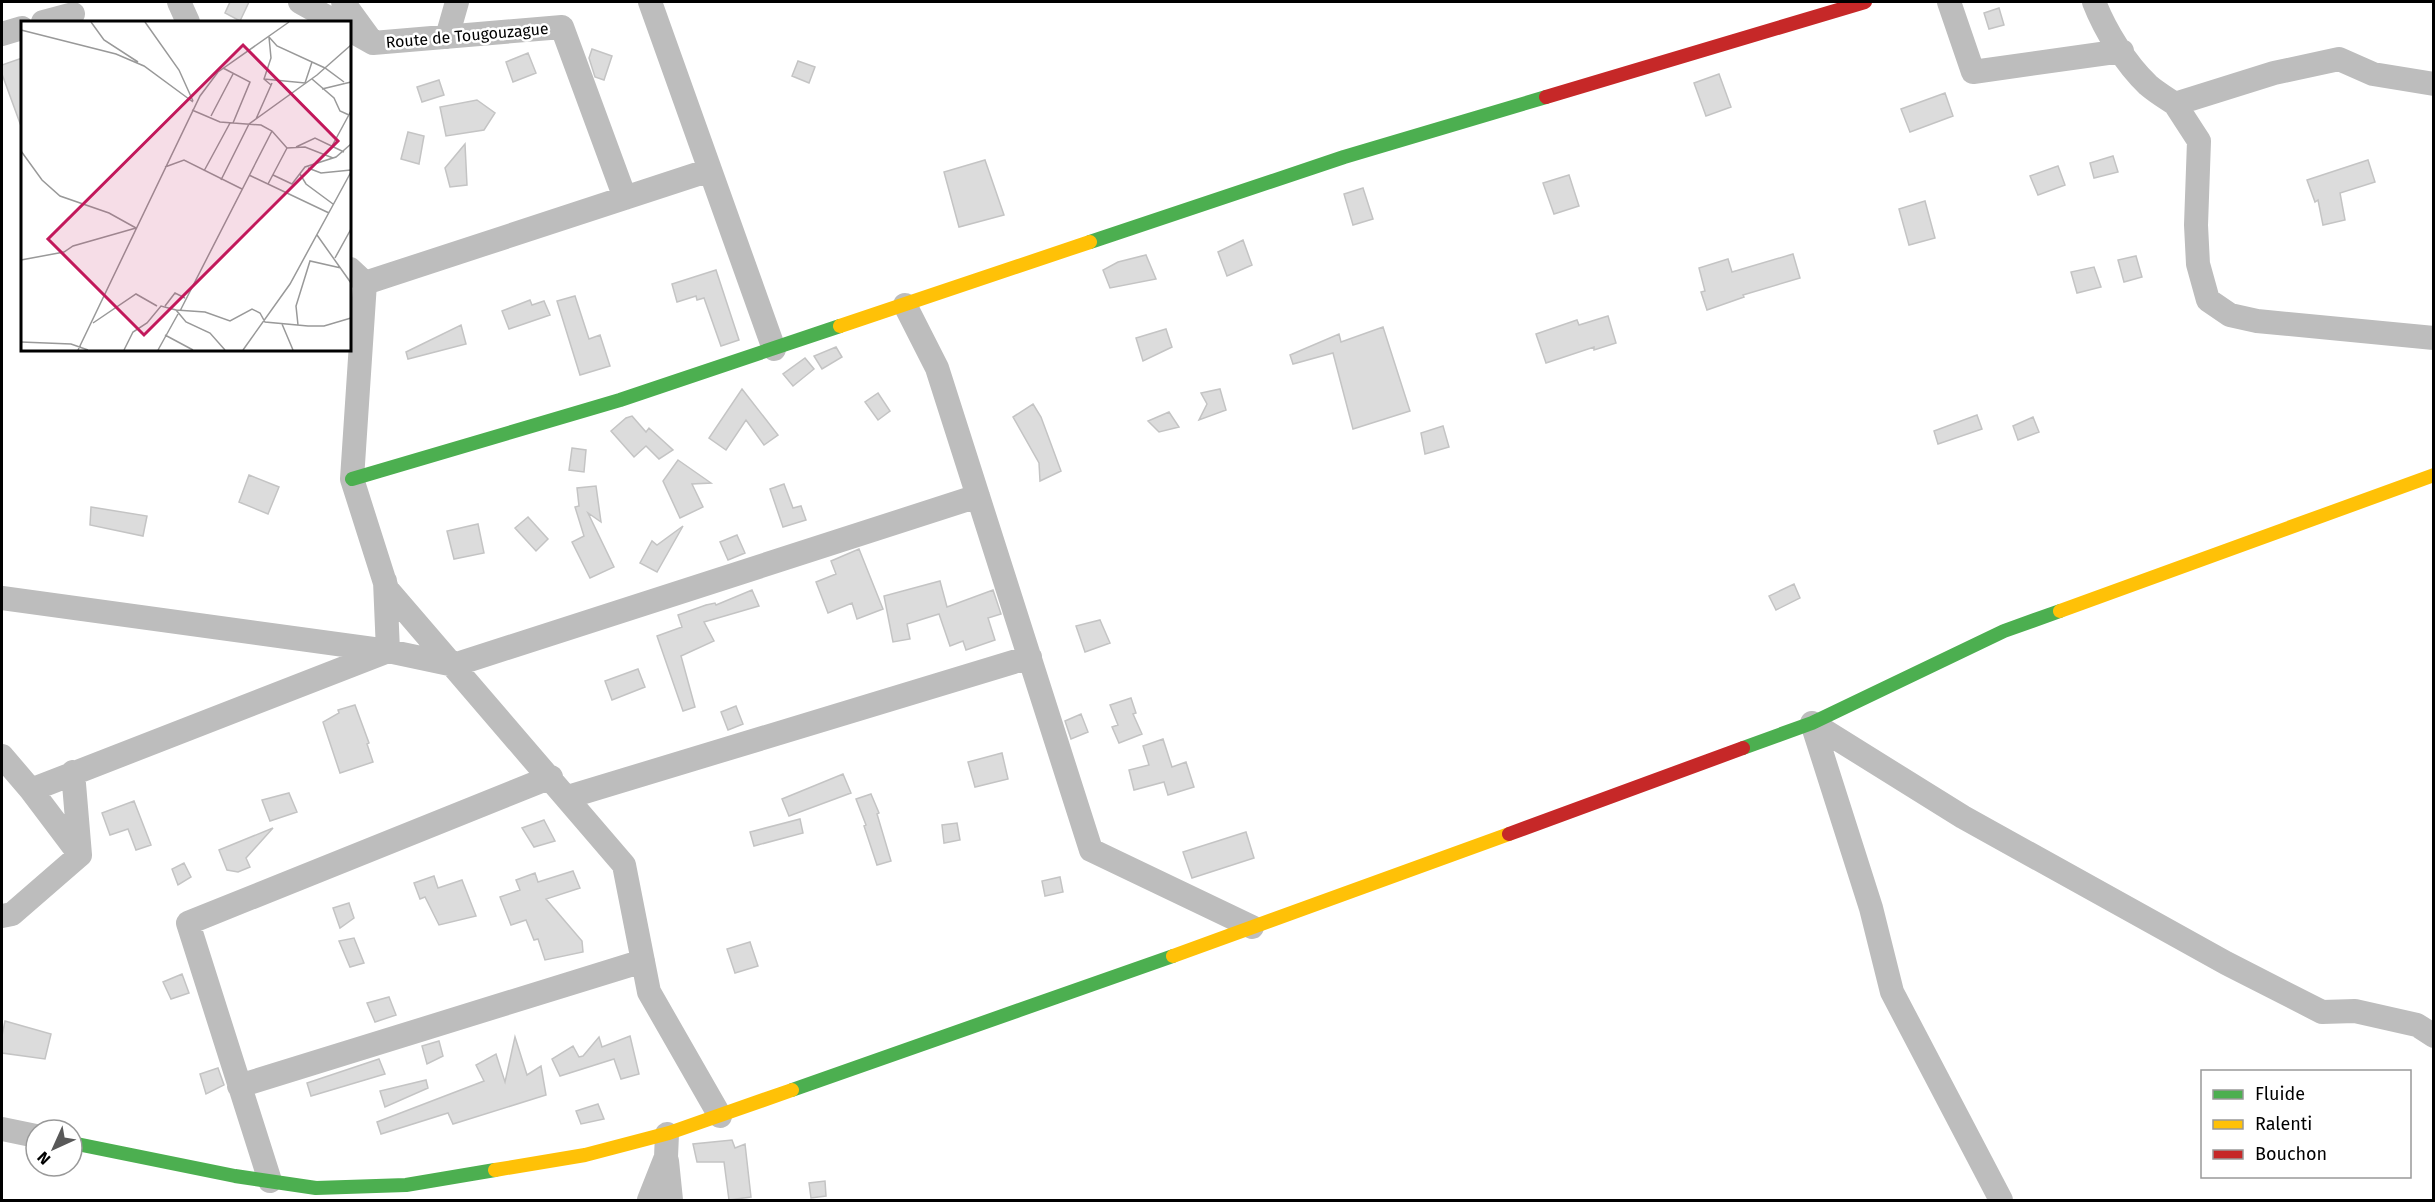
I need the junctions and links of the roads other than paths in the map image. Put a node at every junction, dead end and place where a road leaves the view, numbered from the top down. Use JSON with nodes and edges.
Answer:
{"nodes":[{"id":1,"x":179,"y":2,"type":"edge"},
{"id":2,"x":300,"y":2,"type":"edge"},
{"id":3,"x":343,"y":2,"type":"edge"},
{"id":4,"x":457,"y":2,"type":"edge"},
{"id":5,"x":650,"y":2,"type":"edge"},
{"id":6,"x":1865,"y":2,"type":"edge"},
{"id":7,"x":1949,"y":2,"type":"edge"},
{"id":8,"x":2094,"y":2,"type":"edge"},
{"id":9,"x":73,"y":13,"type":"edge"},
{"id":10,"x":46,"y":21,"type":"edge"},
{"id":11,"x":188,"y":21,"type":"edge"},
{"id":12,"x":334,"y":21,"type":"edge"},
{"id":13,"x":21,"y":28,"type":"edge"},
{"id":14,"x":351,"y":31,"type":"edge"},
{"id":15,"x":2,"y":34,"type":"edge"},
{"id":16,"x":447,"y":37,"type":"junction"},
{"id":17,"x":373,"y":44,"type":"junction"},
{"id":18,"x":2121,"y":51,"type":"junction"},
{"id":19,"x":2433,"y":84,"type":"edge"},
{"id":20,"x":2175,"y":104,"type":"junction"},
{"id":21,"x":710,"y":170,"type":"junction"},
{"id":22,"x":625,"y":198,"type":"junction"},
{"id":23,"x":357,"y":276,"type":"edge"},
{"id":24,"x":905,"y":305,"type":"junction"},
{"id":25,"x":2433,"y":338,"type":"edge"},
{"id":26,"x":774,"y":349,"type":"junction"},
{"id":27,"x":2433,"y":475,"type":"edge"},
{"id":28,"x":352,"y":479,"type":"junction"},
{"id":29,"x":978,"y":496,"type":"junction"},
{"id":30,"x":385,"y":581,"type":"junction"},
{"id":31,"x":2,"y":598,"type":"edge"},
{"id":32,"x":388,"y":651,"type":"junction"},
{"id":33,"x":1030,"y":657,"type":"junction"},
{"id":34,"x":454,"y":665,"type":"junction"},
{"id":35,"x":1812,"y":723,"type":"junction"},
{"id":36,"x":2,"y":756,"type":"edge"},
{"id":37,"x":74,"y":772,"type":"junction"},
{"id":38,"x":551,"y":777,"type":"junction"},
{"id":39,"x":31,"y":790,"type":"junction"},
{"id":40,"x":568,"y":797,"type":"junction"},
{"id":41,"x":80,"y":855,"type":"junction"},
{"id":42,"x":2,"y":916,"type":"edge"},
{"id":43,"x":1252,"y":927,"type":"junction"},
{"id":44,"x":643,"y":961,"type":"junction"},
{"id":45,"x":2433,"y":1036,"type":"edge"},
{"id":46,"x":239,"y":1086,"type":"junction"},
{"id":47,"x":720,"y":1116,"type":"junction"},
{"id":48,"x":2,"y":1129,"type":"edge"},
{"id":49,"x":24,"y":1134,"type":"edge"},
{"id":50,"x":84,"y":1145,"type":"edge"},
{"id":51,"x":667,"y":1145,"type":"junction"},
{"id":52,"x":270,"y":1182,"type":"junction"},
{"id":53,"x":649,"y":1200,"type":"edge"},
{"id":54,"x":671,"y":1200,"type":"edge"},
{"id":55,"x":2001,"y":1200,"type":"edge"}],
"edges":[{"from":1,"to":11,"type":"street"},
{"from":2,"to":12,"type":"street"},
{"from":3,"to":17,"type":"street","name":"Route de Tougouzague"},
{"from":4,"to":16,"type":"street"},
{"from":5,"to":21,"type":"street"},
{"from":6,"to":24,"type":"street"},
{"from":7,"to":18,"type":"street"},
{"from":8,"to":18,"type":"street"},
{"from":9,"to":10,"type":"street"},
{"from":13,"to":15,"type":"street"},
{"from":14,"to":17,"type":"street","name":"Route de Tougouzague"},
{"from":16,"to":17,"type":"street","name":"Route de Tougouzague"},
{"from":16,"to":22,"type":"street","name":"Route de Tougouzague"},
{"from":18,"to":20,"type":"street"},
{"from":19,"to":20,"type":"street"},
{"from":20,"to":25,"type":"street"},
{"from":21,"to":22,"type":"street"},
{"from":21,"to":26,"type":"street"},
{"from":22,"to":23,"type":"street"},
{"from":23,"to":28,"type":"street"},
{"from":24,"to":26,"type":"street"},
{"from":24,"to":29,"type":"street"},
{"from":26,"to":28,"type":"street"},
{"from":27,"to":35,"type":"street"},
{"from":28,"to":30,"type":"street"},
{"from":29,"to":33,"type":"street"},
{"from":29,"to":34,"type":"street"},
{"from":30,"to":32,"type":"street"},
{"from":30,"to":34,"type":"street"},
{"from":31,"to":32,"type":"street"},
{"from":32,"to":34,"type":"street"},
{"from":32,"to":37,"type":"street"},
{"from":33,"to":40,"type":"street"},
{"from":33,"to":43,"type":"street"},
{"from":34,"to":38,"type":"street"},
{"from":35,"to":43,"type":"street"},
{"from":35,"to":45,"type":"street"},
{"from":35,"to":55,"type":"street"},
{"from":36,"to":39,"type":"street"},
{"from":37,"to":39,"type":"street"},
{"from":37,"to":41,"type":"street"},
{"from":38,"to":40,"type":"street"},
{"from":38,"to":46,"type":"street"},
{"from":39,"to":41,"type":"street"},
{"from":40,"to":44,"type":"street"},
{"from":41,"to":42,"type":"street"},
{"from":43,"to":47,"type":"street"},
{"from":44,"to":46,"type":"street"},
{"from":44,"to":47,"type":"street"},
{"from":46,"to":52,"type":"street"},
{"from":47,"to":51,"type":"street"},
{"from":48,"to":49,"type":"street"},
{"from":50,"to":52,"type":"street"},
{"from":51,"to":52,"type":"street"},
{"from":51,"to":53,"type":"street"},
{"from":51,"to":54,"type":"street"}]}
